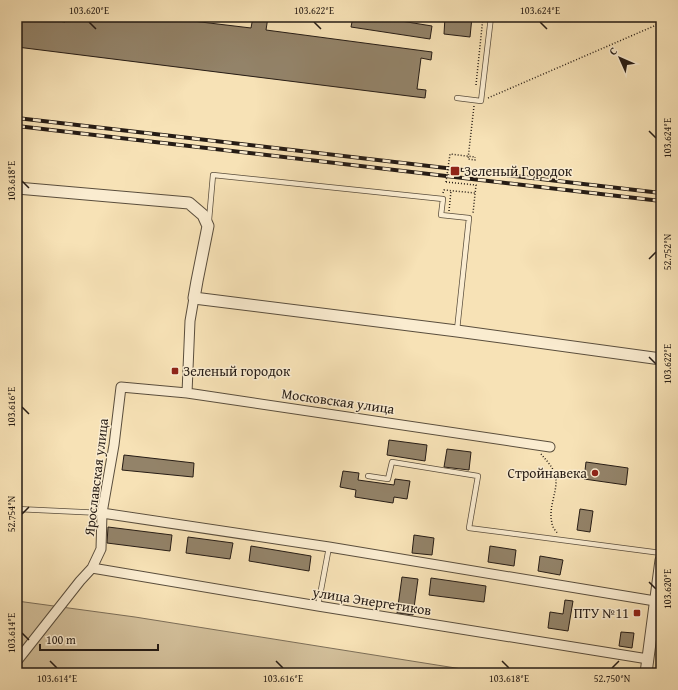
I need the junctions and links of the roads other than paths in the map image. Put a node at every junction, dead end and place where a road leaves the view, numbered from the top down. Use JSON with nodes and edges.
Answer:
{"nodes":[{"id":1,"x":491,"y":17,"type":"edge"},
{"id":2,"x":457,"y":98,"type":"dead end"},
{"id":3,"x":17,"y":188,"type":"edge"},
{"id":4,"x":208,"y":226,"type":"junction"},
{"id":5,"x":194,"y":298,"type":"junction"},
{"id":6,"x":457,"y":331,"type":"junction"},
{"id":7,"x":661,"y":359,"type":"edge"},
{"id":8,"x":121,"y":387,"type":"joint"},
{"id":9,"x":187,"y":393,"type":"junction"},
{"id":10,"x":550,"y":447,"type":"dead end"},
{"id":11,"x":368,"y":476,"type":"dead end"},
{"id":12,"x":17,"y":509,"type":"edge"},
{"id":13,"x":102,"y":514,"type":"junction"},
{"id":14,"x":329,"y":547,"type":"junction"},
{"id":15,"x":661,"y":553,"type":"edge"},
{"id":16,"x":661,"y":560,"type":"edge"},
{"id":17,"x":92,"y":568,"type":"junction"},
{"id":18,"x":655,"y":601,"type":"junction"},
{"id":19,"x":318,"y":606,"type":"junction"},
{"id":20,"x":648,"y":659,"type":"junction"},
{"id":21,"x":17,"y":661,"type":"edge"},
{"id":22,"x":646,"y":673,"type":"edge"}],
"edges":[{"from":1,"to":2,"type":"lane"},
{"from":3,"to":4,"type":"street"},
{"from":4,"to":5,"type":"street"},
{"from":4,"to":6,"type":"lane"},
{"from":5,"to":6,"type":"street"},
{"from":5,"to":9,"type":"street"},
{"from":6,"to":7,"type":"street"},
{"from":8,"to":9,"type":"street","name":"Московская улица"},
{"from":8,"to":13,"type":"street","name":"Ярославская улица"},
{"from":9,"to":10,"type":"street","name":"Московская улица"},
{"from":11,"to":15,"type":"lane"},
{"from":12,"to":13,"type":"lane"},
{"from":13,"to":14,"type":"street"},
{"from":13,"to":17,"type":"street","name":"Ярославская улица"},
{"from":14,"to":18,"type":"street"},
{"from":14,"to":19,"type":"lane"},
{"from":16,"to":18,"type":"street"},
{"from":17,"to":19,"type":"street","name":"улица Энергетиков"},
{"from":17,"to":21,"type":"street","name":"Ярославская улица"},
{"from":18,"to":20,"type":"street"},
{"from":19,"to":20,"type":"street","name":"улица Энергетиков"},
{"from":20,"to":22,"type":"street"}]}
